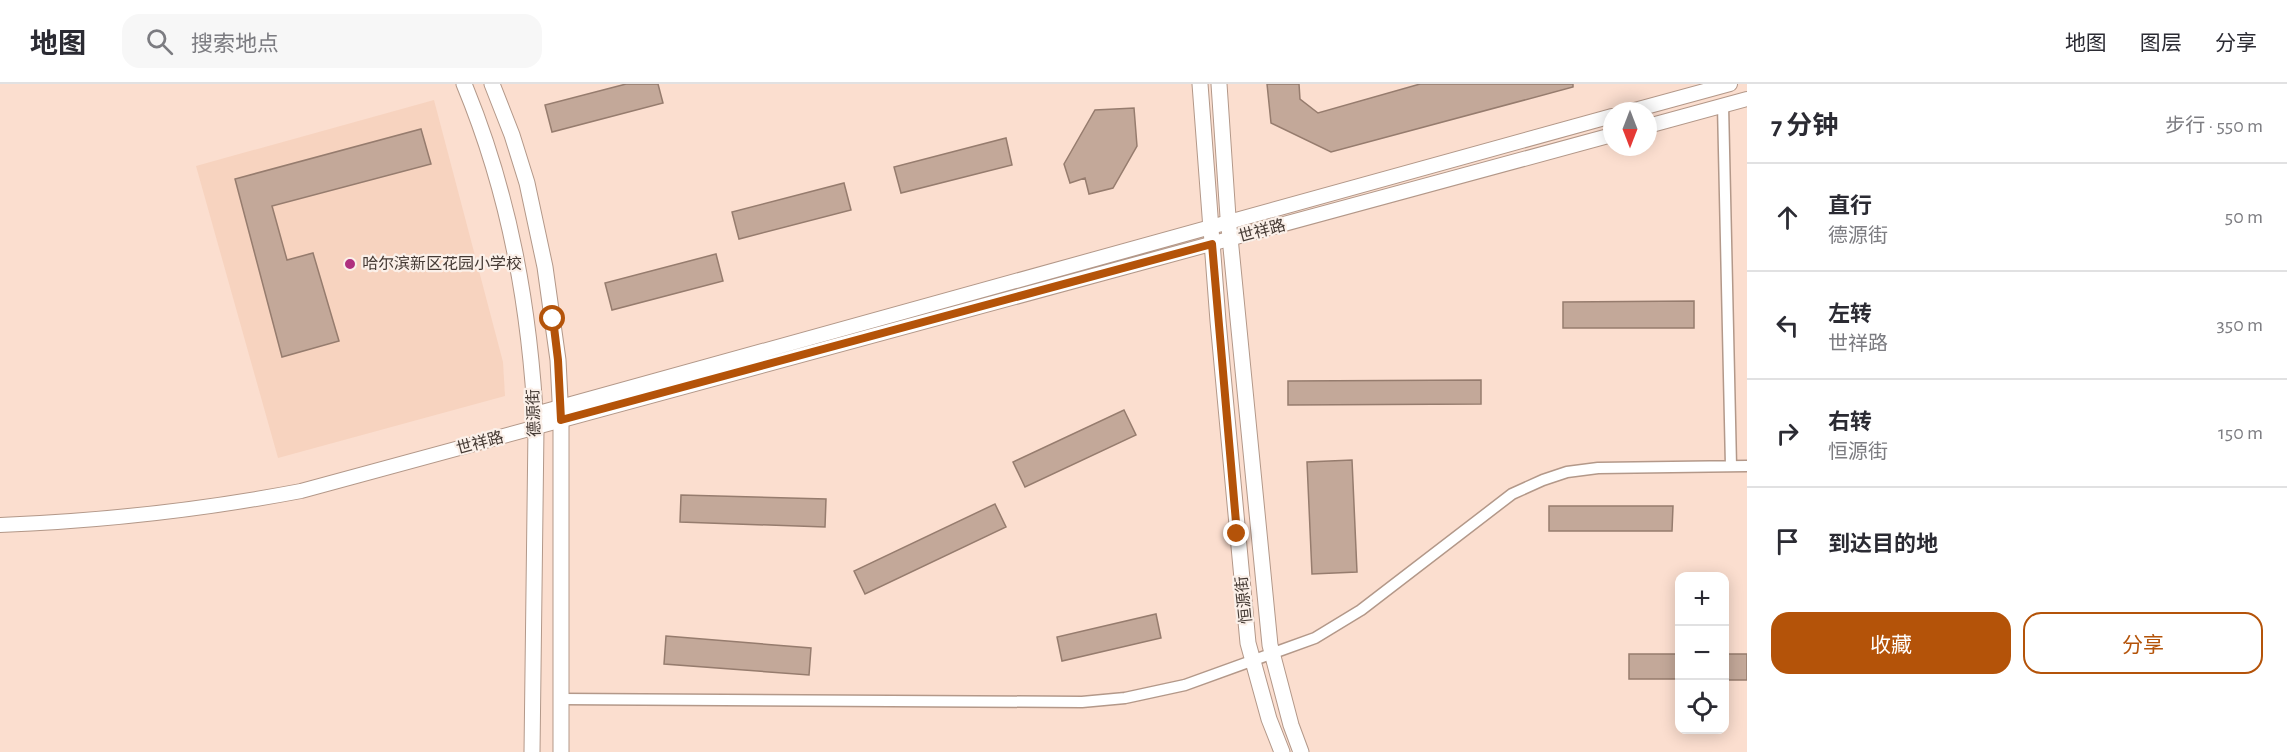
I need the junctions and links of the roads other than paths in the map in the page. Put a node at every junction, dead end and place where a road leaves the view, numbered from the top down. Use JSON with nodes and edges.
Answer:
{"nodes":[{"id":1,"x":464,"y":84,"type":"edge"},
{"id":2,"x":492,"y":84,"type":"edge"},
{"id":3,"x":1200,"y":84,"type":"edge"},
{"id":4,"x":1219,"y":84,"type":"edge"},
{"id":5,"x":1730,"y":84,"type":"edge"},
{"id":6,"x":1747,"y":99,"type":"edge"},
{"id":7,"x":1657,"y":104,"type":"edge"},
{"id":8,"x":1723,"y":105,"type":"junction"},
{"id":9,"x":1603,"y":118,"type":"edge"},
{"id":10,"x":1657,"y":123,"type":"edge"},
{"id":11,"x":1603,"y":137,"type":"edge"},
{"id":12,"x":1229,"y":221,"type":"junction"},
{"id":13,"x":1211,"y":226,"type":"junction"},
{"id":14,"x":1231,"y":239,"type":"junction"},
{"id":15,"x":1212,"y":244,"type":"junction"},
{"id":16,"x":561,"y":414,"type":"junction"},
{"id":17,"x":535,"y":421,"type":"junction"},
{"id":18,"x":1731,"y":466,"type":"junction"},
{"id":19,"x":1747,"y":466,"type":"edge"},
{"id":20,"x":0,"y":525,"type":"edge"},
{"id":21,"x":1272,"y":654,"type":"junction"},
{"id":22,"x":1253,"y":661,"type":"junction"},
{"id":23,"x":561,"y":699,"type":"junction"},
{"id":24,"x":532,"y":752,"type":"edge"},
{"id":25,"x":561,"y":752,"type":"edge"},
{"id":26,"x":1282,"y":752,"type":"edge"},
{"id":27,"x":1301,"y":752,"type":"edge"}],
"edges":[{"from":1,"to":17,"type":"main road","name":"德源街"},
{"from":2,"to":16,"type":"main road","name":"德源街"},
{"from":3,"to":13,"type":"main road","name":"恒源街"},
{"from":4,"to":12,"type":"main road","name":"恒源街"},
{"from":5,"to":7,"type":"street"},
{"from":6,"to":8,"type":"street"},
{"from":8,"to":10,"type":"street"},
{"from":8,"to":18,"type":"street"},
{"from":9,"to":12,"type":"street","name":"世祥路"},
{"from":11,"to":14,"type":"street","name":"世祥路"},
{"from":12,"to":13,"type":"street","name":"世祥路"},
{"from":12,"to":14,"type":"main road","name":"恒源街"},
{"from":13,"to":15,"type":"main road","name":"恒源街"},
{"from":13,"to":16,"type":"street","name":"世祥路"},
{"from":14,"to":15,"type":"street","name":"世祥路"},
{"from":14,"to":21,"type":"main road","name":"恒源街"},
{"from":15,"to":16,"type":"street","name":"世祥路"},
{"from":15,"to":22,"type":"main road","name":"恒源街"},
{"from":16,"to":17,"type":"street","name":"世祥路"},
{"from":16,"to":23,"type":"main road","name":"德源街"},
{"from":17,"to":20,"type":"street","name":"世祥路"},
{"from":17,"to":24,"type":"main road","name":"德源街"},
{"from":18,"to":19,"type":"street"},
{"from":18,"to":21,"type":"street"},
{"from":21,"to":22,"type":"street"},
{"from":21,"to":27,"type":"main road","name":"恒源街"},
{"from":22,"to":23,"type":"street"},
{"from":22,"to":26,"type":"main road","name":"恒源街"},
{"from":23,"to":25,"type":"main road","name":"德源街"}]}
